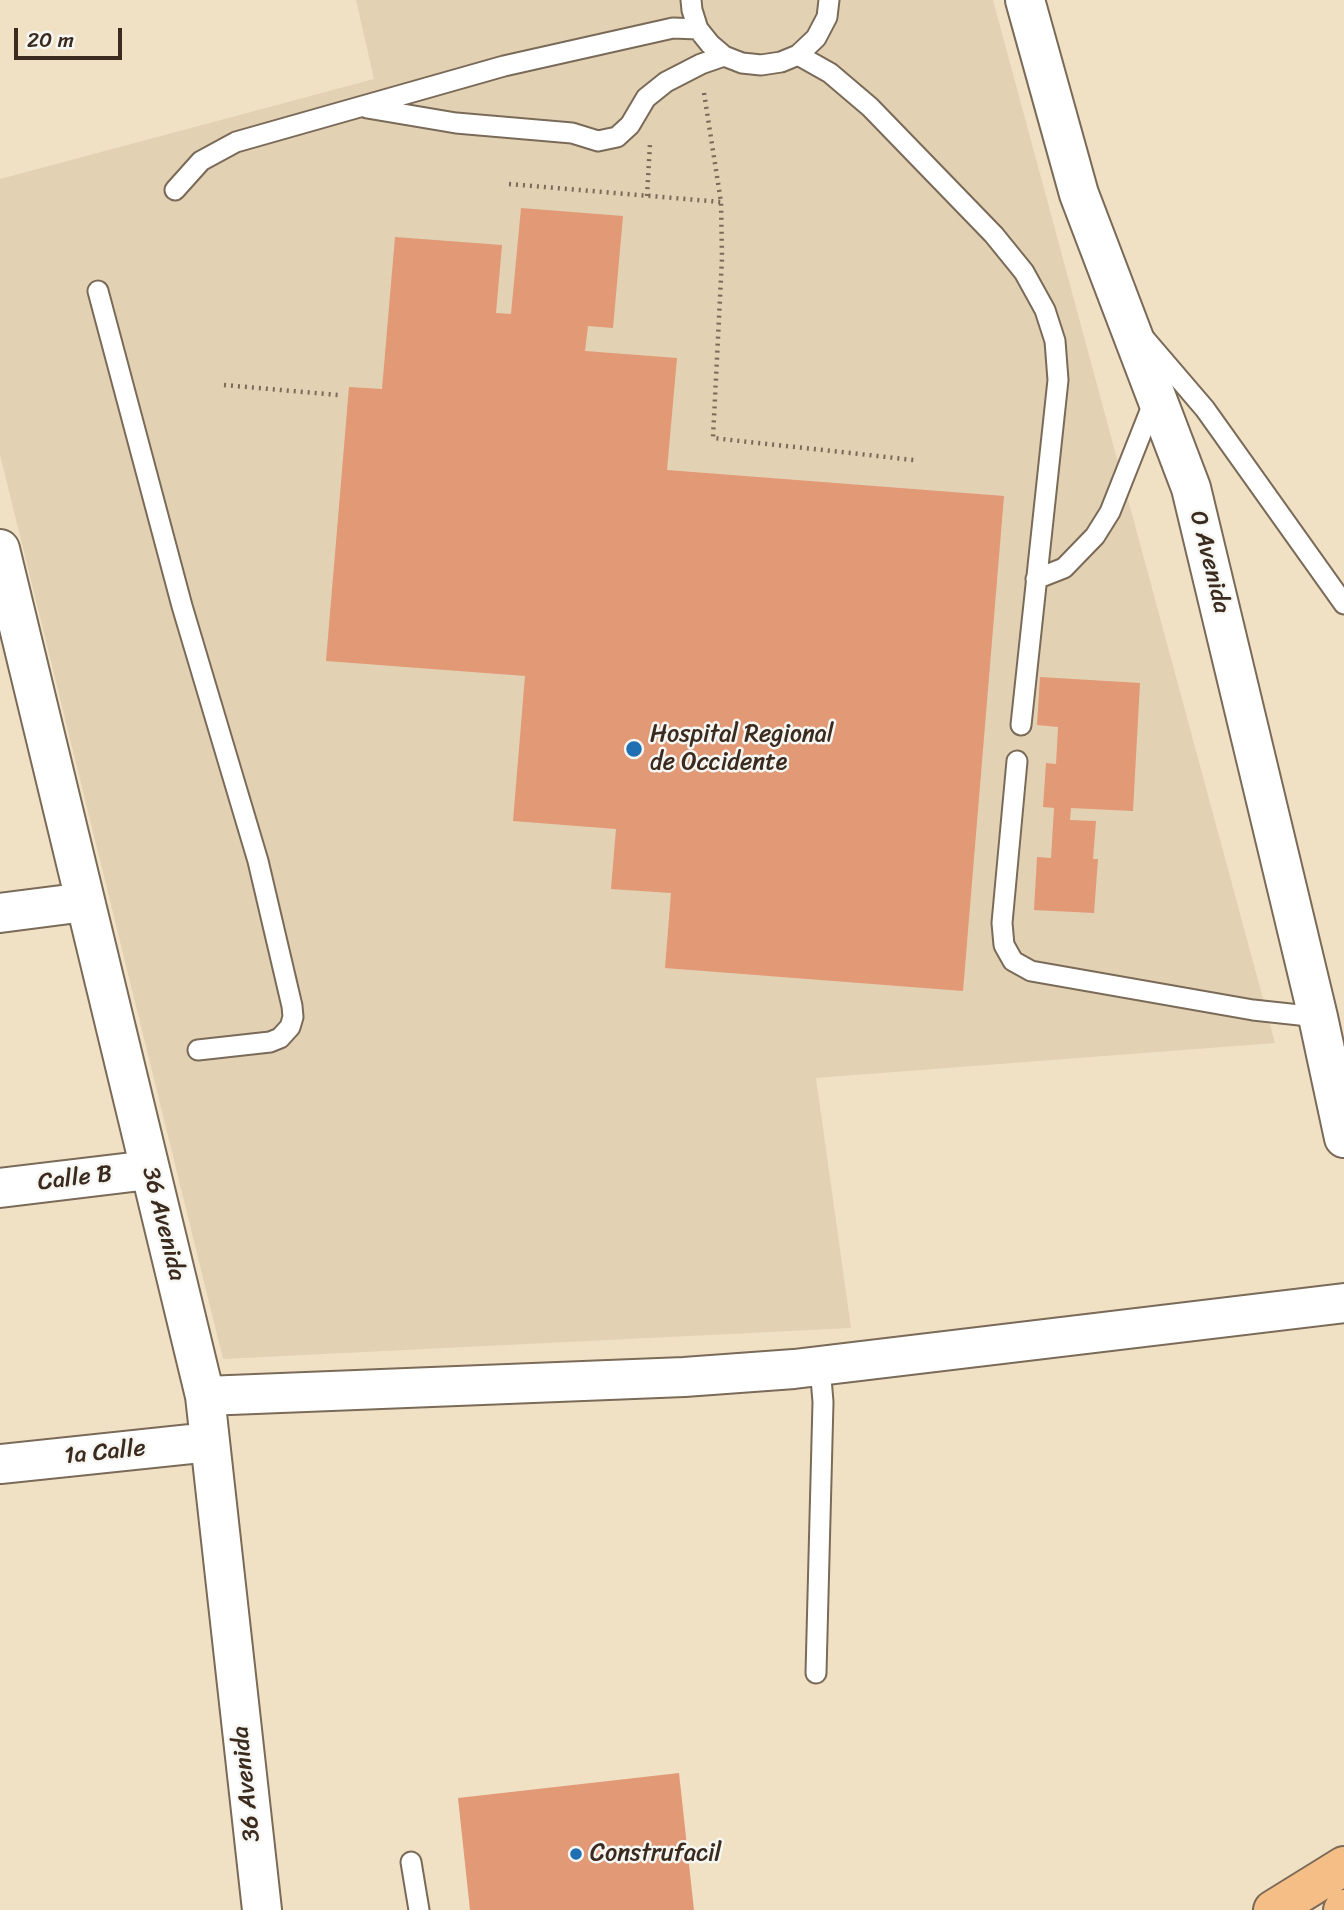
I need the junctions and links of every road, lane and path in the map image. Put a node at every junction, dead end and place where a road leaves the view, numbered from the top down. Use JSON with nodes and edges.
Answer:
{"nodes":[{"id":1,"x":691,"y":0,"type":"edge"},
{"id":2,"x":830,"y":0,"type":"edge"},
{"id":3,"x":1026,"y":0,"type":"edge"},
{"id":4,"x":698,"y":29,"type":"junction"},
{"id":5,"x":724,"y":55,"type":"junction"},
{"id":6,"x":798,"y":55,"type":"junction"},
{"id":7,"x":701,"y":64,"type":"junction"},
{"id":8,"x":362,"y":107,"type":"junction"},
{"id":9,"x":630,"y":125,"type":"junction"},
{"id":10,"x":509,"y":184,"type":"dead end"},
{"id":11,"x":176,"y":190,"type":"dead end"},
{"id":12,"x":647,"y":196,"type":"junction"},
{"id":13,"x":721,"y":202,"type":"junction"},
{"id":14,"x":98,"y":291,"type":"dead end"},
{"id":15,"x":1128,"y":319,"type":"junction"},
{"id":16,"x":224,"y":385,"type":"dead end"},
{"id":17,"x":338,"y":395,"type":"dead end"},
{"id":18,"x":1157,"y":395,"type":"junction"},
{"id":19,"x":914,"y":460,"type":"dead end"},
{"id":20,"x":0,"y":549,"type":"edge"},
{"id":21,"x":1037,"y":579,"type":"junction"},
{"id":22,"x":1344,"y":604,"type":"edge"},
{"id":23,"x":1021,"y":724,"type":"dead end"},
{"id":24,"x":1017,"y":761,"type":"dead end"},
{"id":25,"x":85,"y":902,"type":"junction"},
{"id":26,"x":0,"y":913,"type":"edge"},
{"id":27,"x":1318,"y":1017,"type":"junction"},
{"id":28,"x":198,"y":1051,"type":"dead end"},
{"id":29,"x":1344,"y":1138,"type":"edge"},
{"id":30,"x":149,"y":1170,"type":"junction"},
{"id":31,"x":0,"y":1188,"type":"edge"},
{"id":32,"x":1344,"y":1303,"type":"edge"},
{"id":33,"x":820,"y":1366,"type":"junction"},
{"id":34,"x":205,"y":1396,"type":"junction"},
{"id":35,"x":210,"y":1442,"type":"junction"},
{"id":36,"x":0,"y":1464,"type":"edge"},
{"id":37,"x":816,"y":1673,"type":"dead end"},
{"id":38,"x":411,"y":1862,"type":"dead end"},
{"id":39,"x":1344,"y":1866,"type":"edge"},
{"id":40,"x":261,"y":1910,"type":"edge"},
{"id":41,"x":419,"y":1910,"type":"edge"},
{"id":42,"x":1273,"y":1910,"type":"edge"}],
"edges":[{"from":1,"to":4,"type":"lane"},
{"from":2,"to":6,"type":"lane"},
{"from":3,"to":15,"type":"street","name":"0 Avenida"},
{"from":4,"to":5,"type":"lane"},
{"from":4,"to":8,"type":"lane"},
{"from":5,"to":6,"type":"lane"},
{"from":5,"to":7,"type":"lane"},
{"from":6,"to":21,"type":"lane"},
{"from":7,"to":9,"type":"lane"},
{"from":7,"to":13,"type":"path"},
{"from":8,"to":9,"type":"lane"},
{"from":8,"to":11,"type":"lane"},
{"from":9,"to":12,"type":"path"},
{"from":10,"to":12,"type":"path"},
{"from":12,"to":13,"type":"path"},
{"from":13,"to":19,"type":"path"},
{"from":14,"to":28,"type":"lane"},
{"from":15,"to":18,"type":"street","name":"0 Avenida"},
{"from":15,"to":22,"type":"lane"},
{"from":16,"to":17,"type":"path"},
{"from":18,"to":21,"type":"lane"},
{"from":18,"to":27,"type":"street","name":"0 Avenida"},
{"from":20,"to":25,"type":"street","name":"36 Avenida"},
{"from":21,"to":23,"type":"lane"},
{"from":24,"to":27,"type":"lane"},
{"from":25,"to":26,"type":"street"},
{"from":25,"to":30,"type":"street","name":"36 Avenida"},
{"from":27,"to":29,"type":"street","name":"0 Avenida"},
{"from":30,"to":31,"type":"street","name":"Calle B"},
{"from":30,"to":34,"type":"street","name":"36 Avenida"},
{"from":32,"to":33,"type":"street"},
{"from":33,"to":34,"type":"street"},
{"from":33,"to":37,"type":"lane"},
{"from":34,"to":35,"type":"street","name":"36 Avenida"},
{"from":35,"to":36,"type":"street","name":"1a Calle"},
{"from":35,"to":40,"type":"street","name":"36 Avenida"},
{"from":38,"to":41,"type":"lane"},
{"from":39,"to":42,"type":"highway"}]}
